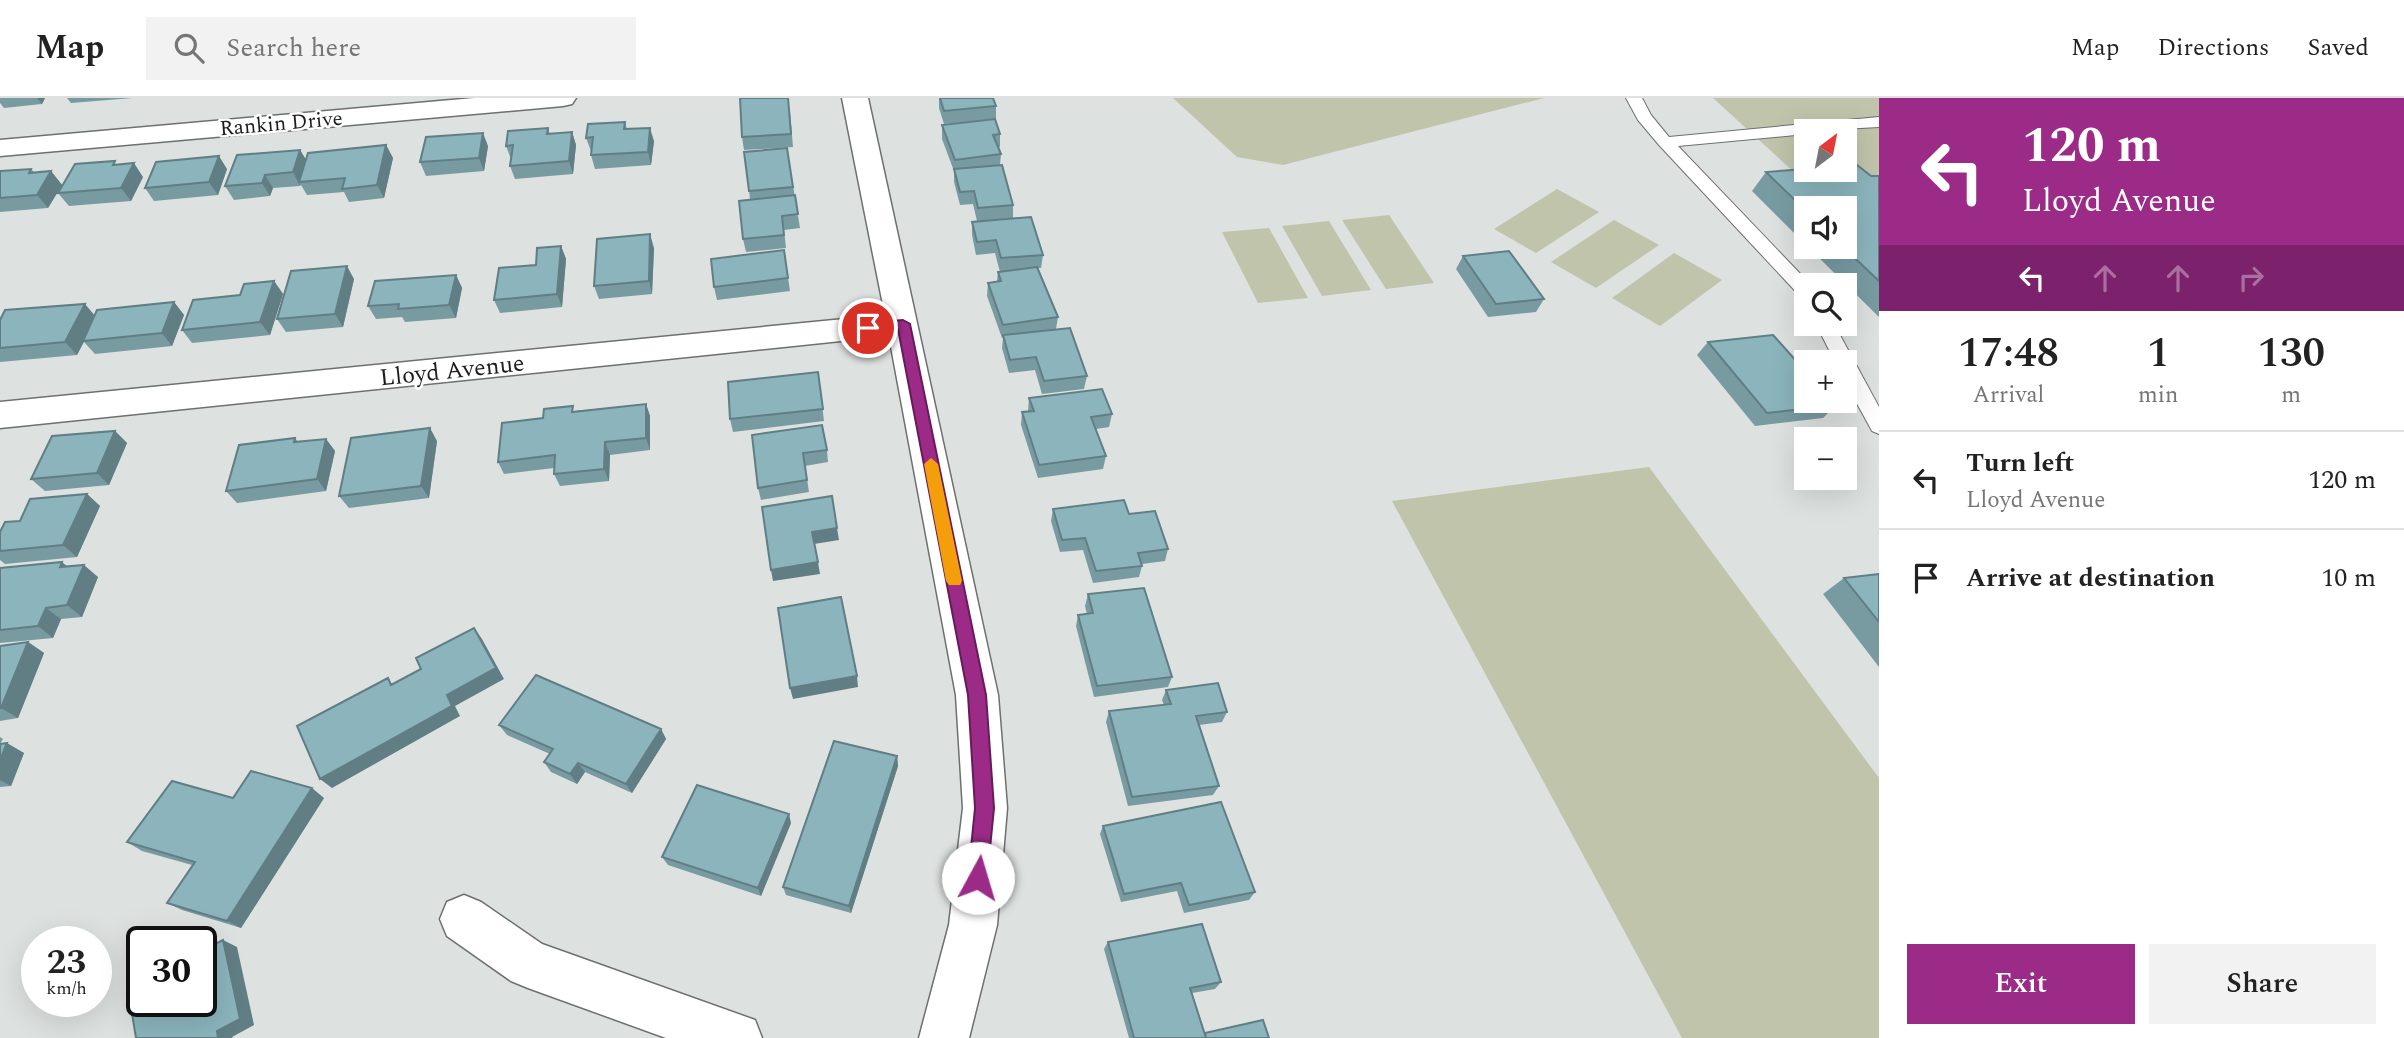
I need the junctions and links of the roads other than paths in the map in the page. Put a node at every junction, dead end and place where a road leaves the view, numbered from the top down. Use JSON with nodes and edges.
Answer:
{"nodes":[{"id":1,"x":563,"y":98,"type":"edge"},
{"id":2,"x":855,"y":98,"type":"edge"},
{"id":3,"x":1634,"y":98,"type":"edge"},
{"id":4,"x":1879,"y":122,"type":"edge"},
{"id":5,"x":1665,"y":142,"type":"junction"},
{"id":6,"x":0,"y":148,"type":"edge"},
{"id":7,"x":1794,"y":278,"type":"edge"},
{"id":8,"x":903,"y":324,"type":"junction"},
{"id":9,"x":1831,"y":336,"type":"edge"},
{"id":10,"x":0,"y":415,"type":"edge"},
{"id":11,"x":1879,"y":426,"type":"edge"},
{"id":12,"x":464,"y":919,"type":"dead end"},
{"id":13,"x":737,"y":1038,"type":"edge"},
{"id":14,"x":944,"y":1038,"type":"edge"}],
"edges":[{"from":1,"to":6,"type":"street","name":"Rankin Drive"},
{"from":2,"to":8,"type":"street"},
{"from":3,"to":5,"type":"lane"},
{"from":4,"to":5,"type":"lane"},
{"from":5,"to":7,"type":"lane"},
{"from":8,"to":10,"type":"street","name":"Lloyd Avenue"},
{"from":8,"to":14,"type":"street"},
{"from":9,"to":11,"type":"lane"},
{"from":12,"to":13,"type":"street"}]}
